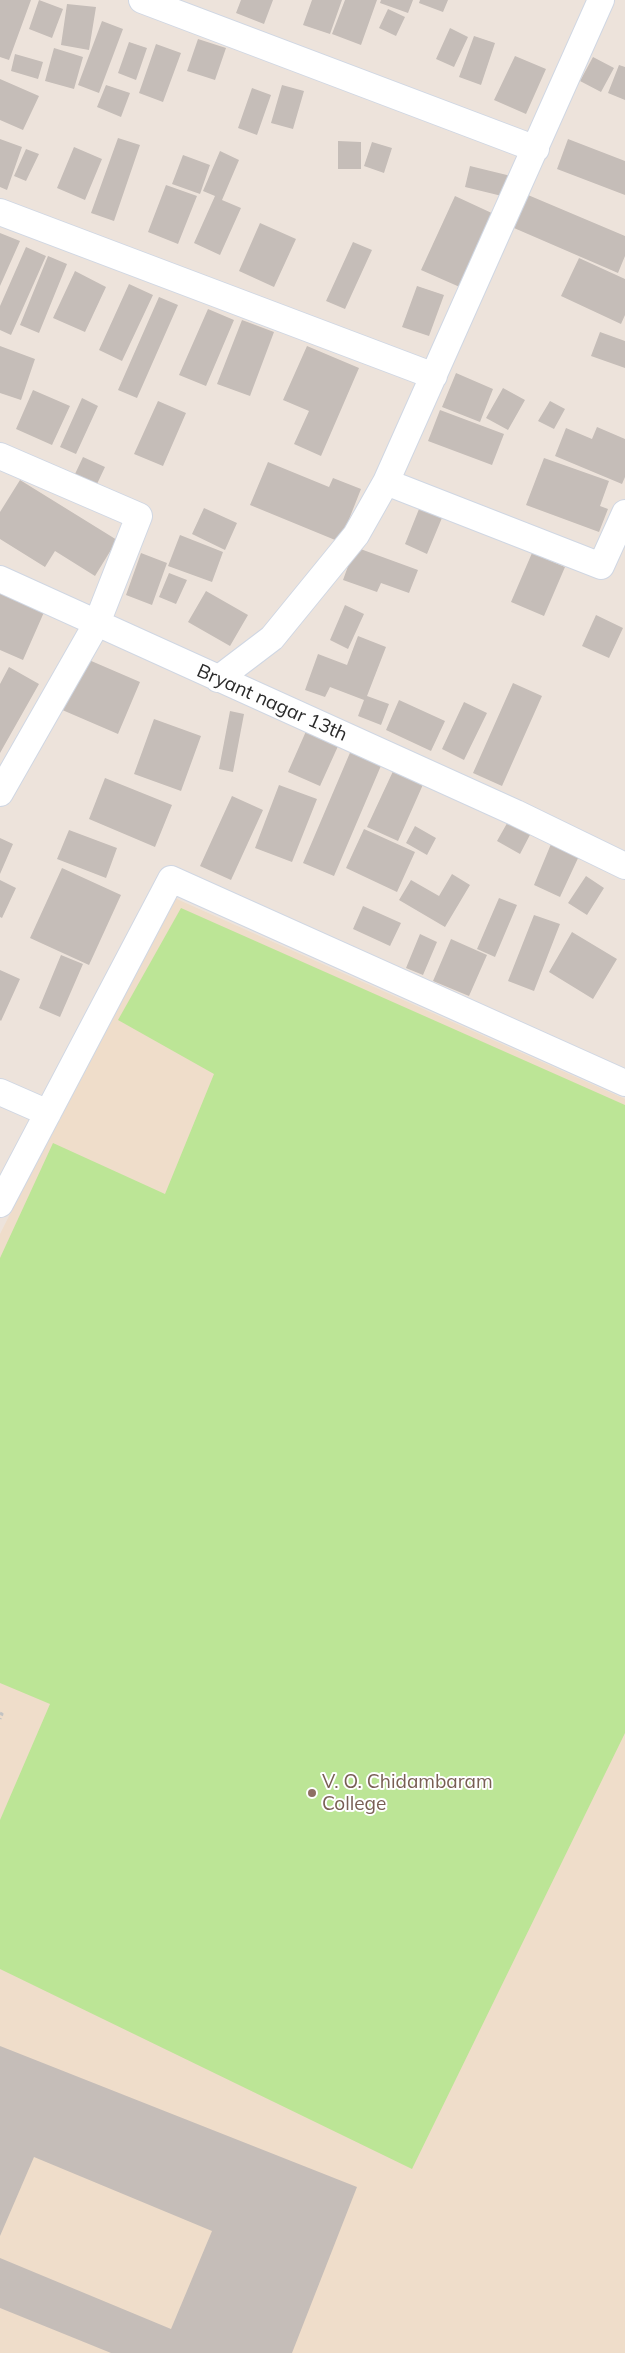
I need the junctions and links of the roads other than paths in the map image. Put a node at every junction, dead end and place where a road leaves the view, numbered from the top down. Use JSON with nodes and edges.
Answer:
{"nodes":[{"id":1,"x":142,"y":0,"type":"edge"},
{"id":2,"x":601,"y":0,"type":"edge"},
{"id":3,"x":536,"y":149,"type":"junction"},
{"id":4,"x":0,"y":212,"type":"edge"},
{"id":5,"x":434,"y":376,"type":"junction"},
{"id":6,"x":0,"y":456,"type":"edge"},
{"id":7,"x":386,"y":482,"type":"junction"},
{"id":8,"x":625,"y":513,"type":"edge"},
{"id":9,"x":0,"y":579,"type":"edge"},
{"id":10,"x":98,"y":622,"type":"junction"},
{"id":11,"x":218,"y":679,"type":"junction"},
{"id":12,"x":0,"y":793,"type":"edge"},
{"id":13,"x":625,"y":866,"type":"edge"},
{"id":14,"x":625,"y":1083,"type":"edge"},
{"id":15,"x":0,"y":1092,"type":"edge"},
{"id":16,"x":48,"y":1113,"type":"junction"},
{"id":17,"x":0,"y":1204,"type":"edge"}],
"edges":[{"from":1,"to":3,"type":"street"},
{"from":2,"to":3,"type":"street"},
{"from":3,"to":5,"type":"street"},
{"from":4,"to":5,"type":"street"},
{"from":5,"to":7,"type":"street"},
{"from":6,"to":10,"type":"street"},
{"from":7,"to":8,"type":"street"},
{"from":7,"to":11,"type":"street"},
{"from":9,"to":10,"type":"street","name":"Bryant nagar 13th"},
{"from":10,"to":11,"type":"street","name":"Bryant nagar 13th"},
{"from":10,"to":12,"type":"street"},
{"from":11,"to":13,"type":"street","name":"Bryant nagar 13th"},
{"from":14,"to":16,"type":"street"},
{"from":15,"to":16,"type":"street"},
{"from":16,"to":17,"type":"street"}]}
